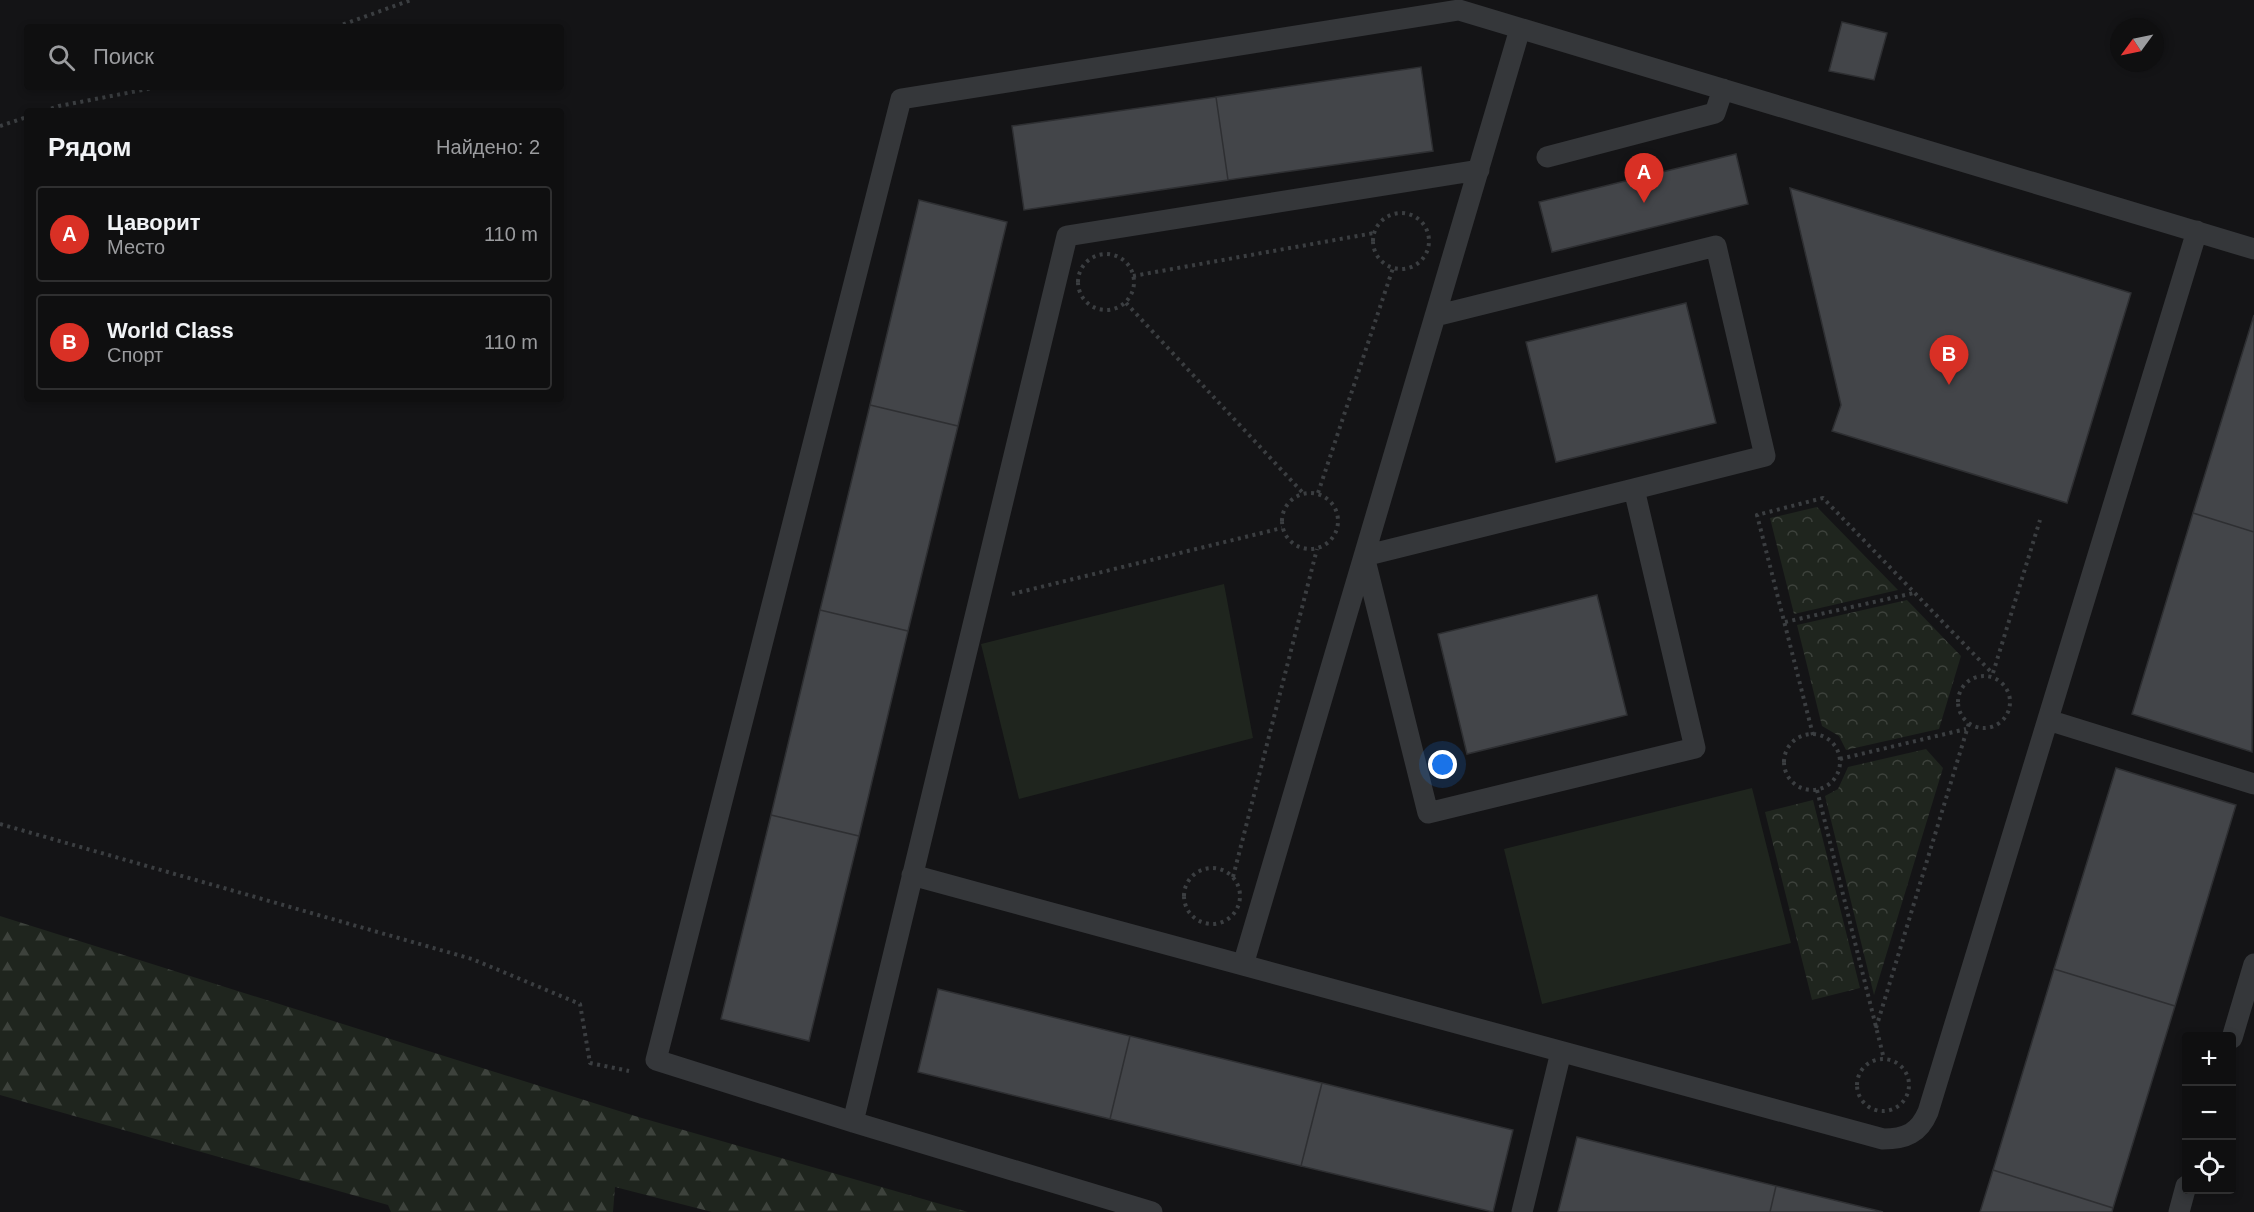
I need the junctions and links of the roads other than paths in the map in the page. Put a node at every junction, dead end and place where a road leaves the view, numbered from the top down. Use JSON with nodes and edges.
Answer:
{"nodes":[{"id":1,"x":1520,"y":28,"type":"junction"},
{"id":2,"x":1723,"y":89,"type":"junction"},
{"id":3,"x":1547,"y":157,"type":"dead end"},
{"id":4,"x":1479,"y":170,"type":"junction"},
{"id":5,"x":2197,"y":231,"type":"junction"},
{"id":6,"x":2254,"y":249,"type":"edge"},
{"id":7,"x":1435,"y":316,"type":"junction"},
{"id":8,"x":1634,"y":489,"type":"junction"},
{"id":9,"x":1365,"y":556,"type":"junction"},
{"id":10,"x":2048,"y":720,"type":"junction"},
{"id":11,"x":2254,"y":784,"type":"edge"},
{"id":12,"x":912,"y":875,"type":"junction"},
{"id":13,"x":2254,"y":964,"type":"edge"},
{"id":14,"x":1243,"y":965,"type":"junction"},
{"id":15,"x":2234,"y":1032,"type":"edge"},
{"id":16,"x":1561,"y":1052,"type":"junction"},
{"id":17,"x":853,"y":1122,"type":"junction"},
{"id":18,"x":2184,"y":1194,"type":"edge"},
{"id":19,"x":1152,"y":1212,"type":"edge"},
{"id":20,"x":1522,"y":1212,"type":"edge"},
{"id":21,"x":2178,"y":1212,"type":"edge"}],
"edges":[{"from":1,"to":2,"type":"lane"},
{"from":1,"to":4,"type":"lane"},
{"from":1,"to":17,"type":"lane"},
{"from":2,"to":3,"type":"lane"},
{"from":2,"to":5,"type":"lane"},
{"from":4,"to":7,"type":"lane"},
{"from":4,"to":12,"type":"lane"},
{"from":5,"to":6,"type":"lane"},
{"from":5,"to":10,"type":"lane"},
{"from":7,"to":8,"type":"lane"},
{"from":7,"to":9,"type":"lane"},
{"from":8,"to":9,"type":"lane"},
{"from":8,"to":9,"type":"lane"},
{"from":9,"to":14,"type":"lane"},
{"from":10,"to":11,"type":"lane"},
{"from":10,"to":16,"type":"lane"},
{"from":12,"to":14,"type":"lane"},
{"from":12,"to":17,"type":"lane"},
{"from":13,"to":15,"type":"lane"},
{"from":14,"to":16,"type":"lane"},
{"from":16,"to":20,"type":"lane"},
{"from":17,"to":19,"type":"lane"},
{"from":18,"to":21,"type":"lane"}]}
